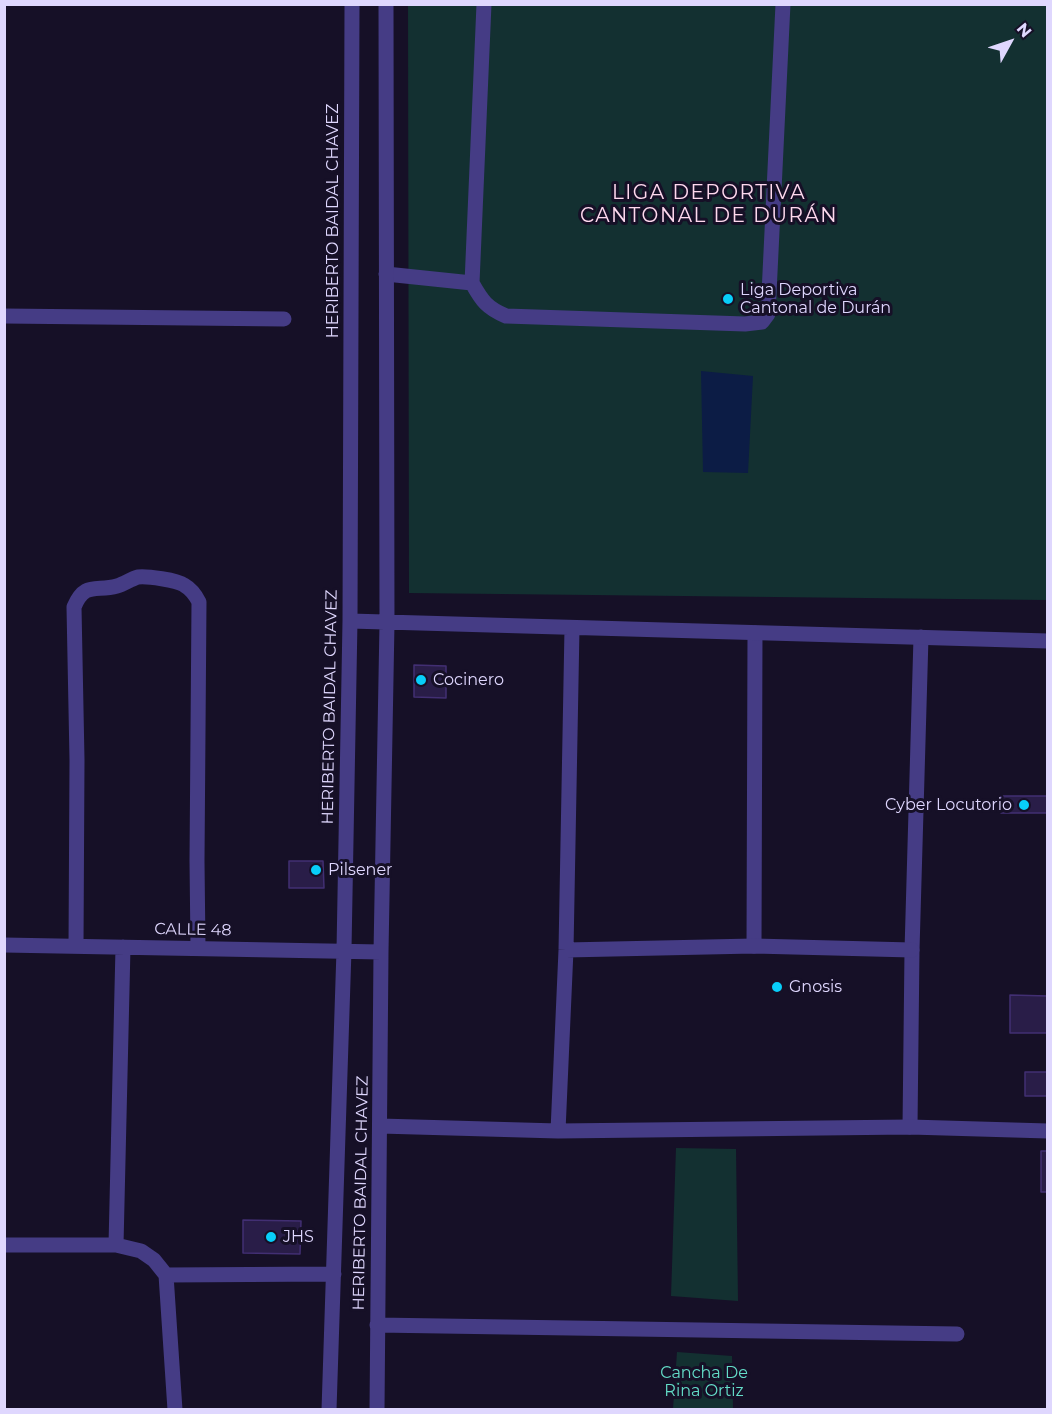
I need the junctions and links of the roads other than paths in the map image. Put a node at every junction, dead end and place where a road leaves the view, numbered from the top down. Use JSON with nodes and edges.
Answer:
{"nodes":[{"id":1,"x":352,"y":4,"type":"edge"},
{"id":2,"x":386,"y":4,"type":"edge"},
{"id":3,"x":484,"y":4,"type":"edge"},
{"id":4,"x":783,"y":4,"type":"edge"},
{"id":5,"x":386,"y":274,"type":"junction"},
{"id":6,"x":472,"y":283,"type":"junction"},
{"id":7,"x":4,"y":316,"type":"edge"},
{"id":8,"x":284,"y":319,"type":"dead end"},
{"id":9,"x":350,"y":621,"type":"junction"},
{"id":10,"x":387,"y":623,"type":"junction"},
{"id":11,"x":572,"y":628,"type":"junction"},
{"id":12,"x":755,"y":633,"type":"junction"},
{"id":13,"x":921,"y":637,"type":"junction"},
{"id":14,"x":1047,"y":641,"type":"edge"},
{"id":15,"x":4,"y":945,"type":"edge"},
{"id":16,"x":76,"y":946,"type":"junction"},
{"id":17,"x":754,"y":946,"type":"junction"},
{"id":18,"x":123,"y":947,"type":"junction"},
{"id":19,"x":198,"y":948,"type":"junction"},
{"id":20,"x":344,"y":950,"type":"junction"},
{"id":21,"x":566,"y":950,"type":"junction"},
{"id":22,"x":912,"y":950,"type":"junction"},
{"id":23,"x":381,"y":952,"type":"junction"},
{"id":24,"x":380,"y":1126,"type":"junction"},
{"id":25,"x":910,"y":1127,"type":"junction"},
{"id":26,"x":558,"y":1131,"type":"junction"},
{"id":27,"x":1047,"y":1131,"type":"edge"},
{"id":28,"x":4,"y":1245,"type":"edge"},
{"id":29,"x":116,"y":1245,"type":"junction"},
{"id":30,"x":334,"y":1274,"type":"junction"},
{"id":31,"x":166,"y":1275,"type":"junction"},
{"id":32,"x":377,"y":1325,"type":"junction"},
{"id":33,"x":957,"y":1334,"type":"dead end"},
{"id":34,"x":175,"y":1410,"type":"edge"},
{"id":35,"x":329,"y":1410,"type":"edge"},
{"id":36,"x":377,"y":1410,"type":"edge"}],
"edges":[{"from":1,"to":9,"type":"street","name":"HERIBERTO BAIDAL CHAVEZ"},
{"from":2,"to":5,"type":"street","name":"HERIBERTO BAIDAL CHAVEZ"},
{"from":3,"to":6,"type":"street"},
{"from":4,"to":6,"type":"street"},
{"from":5,"to":6,"type":"street"},
{"from":5,"to":10,"type":"street","name":"HERIBERTO BAIDAL CHAVEZ"},
{"from":7,"to":8,"type":"street"},
{"from":9,"to":10,"type":"street"},
{"from":9,"to":20,"type":"street","name":"HERIBERTO BAIDAL CHAVEZ"},
{"from":10,"to":11,"type":"street"},
{"from":10,"to":23,"type":"street","name":"HERIBERTO BAIDAL CHAVEZ"},
{"from":11,"to":12,"type":"street"},
{"from":11,"to":21,"type":"street"},
{"from":12,"to":13,"type":"street"},
{"from":12,"to":17,"type":"street"},
{"from":13,"to":14,"type":"street"},
{"from":13,"to":22,"type":"street"},
{"from":15,"to":16,"type":"street","name":"CALLE 48"},
{"from":16,"to":18,"type":"street","name":"CALLE 48"},
{"from":16,"to":19,"type":"street"},
{"from":17,"to":21,"type":"street"},
{"from":17,"to":22,"type":"street"},
{"from":18,"to":19,"type":"street","name":"CALLE 48"},
{"from":18,"to":29,"type":"street"},
{"from":19,"to":20,"type":"street","name":"CALLE 48"},
{"from":20,"to":23,"type":"street","name":"CALLE 48"},
{"from":20,"to":30,"type":"street","name":"HERIBERTO BAIDAL CHAVEZ"},
{"from":21,"to":26,"type":"street"},
{"from":22,"to":25,"type":"street"},
{"from":23,"to":24,"type":"street","name":"HERIBERTO BAIDAL CHAVEZ"},
{"from":24,"to":26,"type":"street"},
{"from":24,"to":32,"type":"street","name":"HERIBERTO BAIDAL CHAVEZ"},
{"from":25,"to":26,"type":"street"},
{"from":25,"to":27,"type":"street"},
{"from":28,"to":29,"type":"street"},
{"from":29,"to":31,"type":"street"},
{"from":30,"to":31,"type":"street"},
{"from":30,"to":35,"type":"street","name":"HERIBERTO BAIDAL CHAVEZ"},
{"from":31,"to":34,"type":"street"},
{"from":32,"to":33,"type":"street"},
{"from":32,"to":36,"type":"street","name":"HERIBERTO BAIDAL CHAVEZ"}]}
